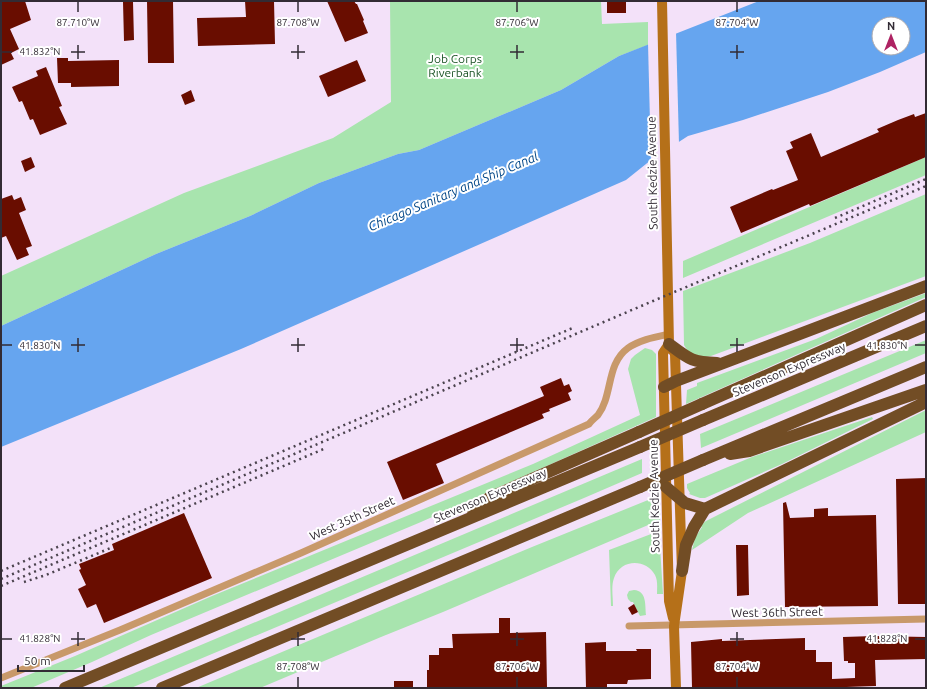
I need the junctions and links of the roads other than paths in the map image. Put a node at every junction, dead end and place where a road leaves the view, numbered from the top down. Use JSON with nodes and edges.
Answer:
{"nodes":[{"id":1,"x":662,"y":1,"type":"edge"},
{"id":2,"x":926,"y":286,"type":"edge"},
{"id":3,"x":926,"y":305,"type":"edge"},
{"id":4,"x":926,"y":326,"type":"edge"},
{"id":5,"x":669,"y":339,"type":"junction"},
{"id":6,"x":720,"y":364,"type":"junction"},
{"id":7,"x":926,"y":367,"type":"edge"},
{"id":8,"x":676,"y":381,"type":"junction"},
{"id":9,"x":664,"y":387,"type":"junction"},
{"id":10,"x":926,"y":390,"type":"edge"},
{"id":11,"x":926,"y":402,"type":"edge"},
{"id":12,"x":708,"y":458,"type":"junction"},
{"id":13,"x":666,"y":487,"type":"junction"},
{"id":14,"x":679,"y":499,"type":"junction"},
{"id":15,"x":705,"y":509,"type":"junction"},
{"id":16,"x":468,"y":519,"type":"junction"},
{"id":17,"x":682,"y":571,"type":"junction"},
{"id":18,"x":926,"y":619,"type":"edge"},
{"id":19,"x":629,"y":626,"type":"dead end"},
{"id":20,"x":674,"y":626,"type":"junction"},
{"id":21,"x":1,"y":678,"type":"edge"},
{"id":22,"x":65,"y":688,"type":"edge"},
{"id":23,"x":162,"y":688,"type":"edge"},
{"id":24,"x":676,"y":688,"type":"edge"}],
"edges":[{"from":1,"to":5,"type":"main road","name":"South Kedzie Avenue"},
{"from":2,"to":6,"type":"highway"},
{"from":3,"to":16,"type":"highway","bridge":true},
{"from":4,"to":16,"type":"highway","name":"Stevenson Expressway","bridge":true},
{"from":5,"to":6,"type":"highway"},
{"from":5,"to":8,"type":"main road","name":"South Kedzie Avenue"},
{"from":5,"to":9,"type":"main road","name":"South Kedzie Avenue"},
{"from":5,"to":21,"type":"street","name":"West 35th Street"},
{"from":6,"to":8,"type":"highway"},
{"from":7,"to":12,"type":"highway"},
{"from":8,"to":9,"type":"highway"},
{"from":8,"to":14,"type":"main road","name":"South Kedzie Avenue"},
{"from":9,"to":13,"type":"main road","name":"South Kedzie Avenue"},
{"from":10,"to":12,"type":"highway"},
{"from":11,"to":15,"type":"highway"},
{"from":12,"to":23,"type":"highway","bridge":true},
{"from":13,"to":14,"type":"highway"},
{"from":13,"to":20,"type":"main road","name":"South Kedzie Avenue"},
{"from":14,"to":15,"type":"highway"},
{"from":14,"to":17,"type":"main road","name":"South Kedzie Avenue"},
{"from":15,"to":17,"type":"highway"},
{"from":16,"to":22,"type":"highway","name":"Stevenson Expressway"},
{"from":17,"to":20,"type":"main road","name":"South Kedzie Avenue"},
{"from":18,"to":20,"type":"street","name":"West 36th Street"},
{"from":19,"to":20,"type":"street","name":"West 36th Street"},
{"from":20,"to":24,"type":"main road","name":"South Kedzie Avenue"}]}
